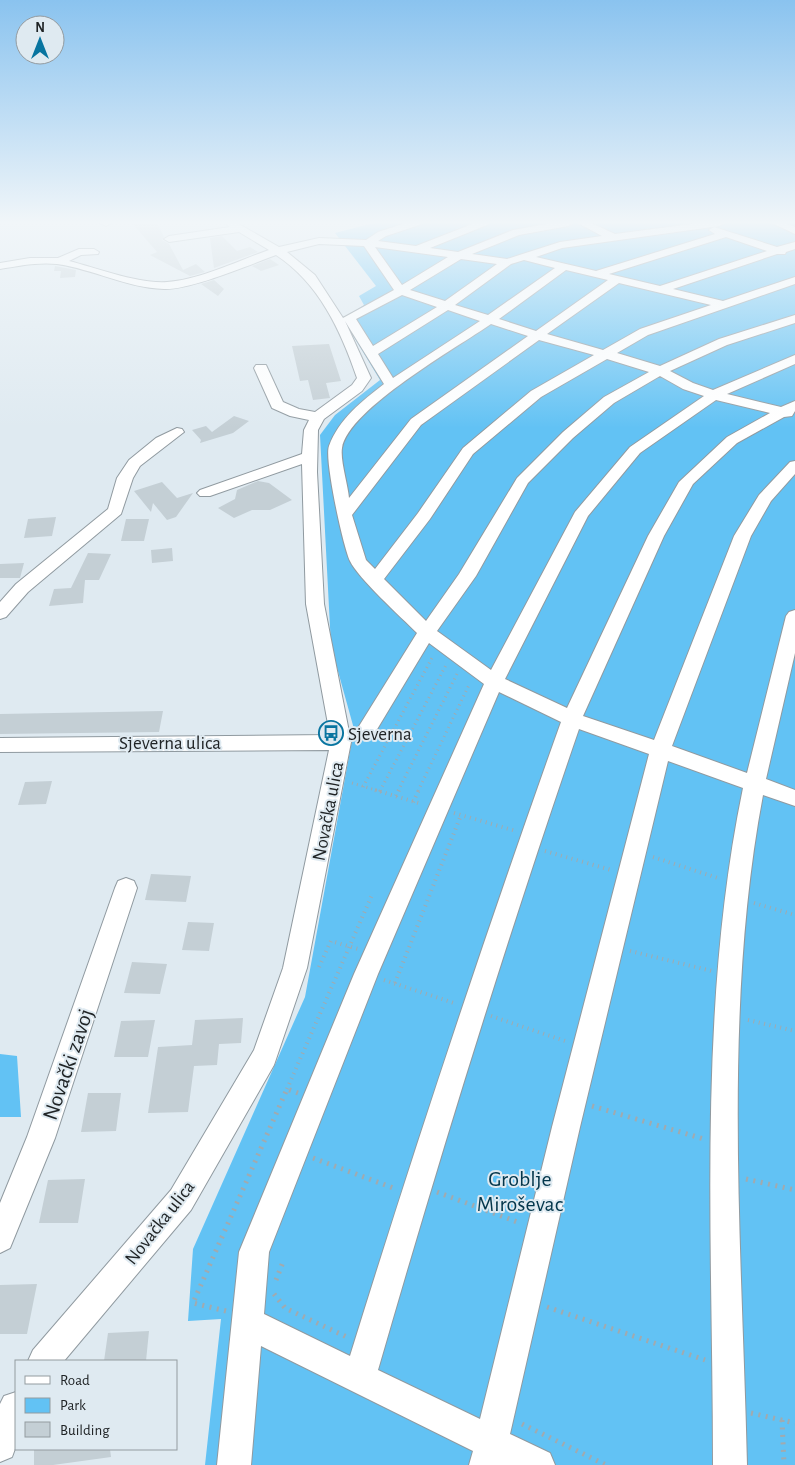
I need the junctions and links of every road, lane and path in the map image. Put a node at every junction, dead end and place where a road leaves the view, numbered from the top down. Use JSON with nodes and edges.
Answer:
{"nodes":[{"id":1,"x":320,"y":291,"type":"edge"},
{"id":2,"x":401,"y":291,"type":"edge"},
{"id":3,"x":402,"y":291,"type":"edge"},
{"id":4,"x":466,"y":291,"type":"edge"},
{"id":5,"x":530,"y":291,"type":"edge"},
{"id":6,"x":600,"y":291,"type":"edge"},
{"id":7,"x":667,"y":291,"type":"edge"},
{"id":8,"x":760,"y":291,"type":"edge"},
{"id":9,"x":722,"y":304,"type":"junction"},
{"id":10,"x":446,"y":306,"type":"junction"},
{"id":11,"x":491,"y":319,"type":"junction"},
{"id":12,"x":795,"y":319,"type":"edge"},
{"id":13,"x":540,"y":336,"type":"junction"},
{"id":14,"x":371,"y":353,"type":"junction"},
{"id":15,"x":603,"y":354,"type":"junction"},
{"id":16,"x":795,"y":359,"type":"edge"},
{"id":17,"x":261,"y":368,"type":"dead end"},
{"id":18,"x":660,"y":371,"type":"junction"},
{"id":19,"x":390,"y":386,"type":"junction"},
{"id":20,"x":714,"y":395,"type":"junction"},
{"id":21,"x":790,"y":411,"type":"edge"},
{"id":22,"x":318,"y":417,"type":"junction"},
{"id":23,"x":177,"y":432,"type":"dead end"},
{"id":24,"x":310,"y":456,"type":"junction"},
{"id":25,"x":795,"y":465,"type":"edge"},
{"id":26,"x":205,"y":493,"type":"dead end"},
{"id":27,"x":344,"y":514,"type":"junction"},
{"id":28,"x":375,"y":580,"type":"junction"},
{"id":29,"x":0,"y":613,"type":"edge"},
{"id":30,"x":795,"y":616,"type":"edge"},
{"id":31,"x":428,"y":633,"type":"junction"},
{"id":32,"x":434,"y":656,"type":"dead end"},
{"id":33,"x":446,"y":665,"type":"dead end"},
{"id":34,"x":458,"y":673,"type":"dead end"},
{"id":35,"x":470,"y":682,"type":"dead end"},
{"id":36,"x":494,"y":682,"type":"junction"},
{"id":37,"x":572,"y":719,"type":"junction"},
{"id":38,"x":366,"y":731,"type":"dead end"},
{"id":39,"x":341,"y":742,"type":"junction"},
{"id":40,"x":0,"y":745,"type":"edge"},
{"id":41,"x":660,"y":752,"type":"junction"},
{"id":42,"x":754,"y":785,"type":"junction"},
{"id":43,"x":363,"y":787,"type":"dead end"},
{"id":44,"x":380,"y":792,"type":"dead end"},
{"id":45,"x":396,"y":796,"type":"dead end"},
{"id":46,"x":795,"y":798,"type":"edge"},
{"id":47,"x":413,"y":802,"type":"dead end"},
{"id":48,"x":461,"y":815,"type":"dead end"},
{"id":49,"x":527,"y":846,"type":"junction"},
{"id":50,"x":634,"y":850,"type":"junction"},
{"id":51,"x":628,"y":874,"type":"junction"},
{"id":52,"x":126,"y":888,"type":"dead end"},
{"id":53,"x":737,"y":891,"type":"junction"},
{"id":54,"x":372,"y":895,"type":"dead end"},
{"id":55,"x":795,"y":914,"type":"edge"},
{"id":56,"x":350,"y":946,"type":"junction"},
{"id":57,"x":610,"y":946,"type":"junction"},
{"id":58,"x":375,"y":954,"type":"junction"},
{"id":59,"x":319,"y":967,"type":"dead end"},
{"id":60,"x":730,"y":976,"type":"junction"},
{"id":61,"x":395,"y":983,"type":"dead end"},
{"id":62,"x":728,"y":1015,"type":"junction"},
{"id":63,"x":795,"y":1031,"type":"edge"},
{"id":64,"x":287,"y":1089,"type":"junction"},
{"id":65,"x":316,"y":1098,"type":"junction"},
{"id":66,"x":573,"y":1100,"type":"junction"},
{"id":67,"x":726,"y":1146,"type":"junction"},
{"id":68,"x":294,"y":1151,"type":"junction"},
{"id":69,"x":726,"y":1174,"type":"junction"},
{"id":70,"x":416,"y":1190,"type":"junction"},
{"id":71,"x":795,"y":1190,"type":"edge"},
{"id":72,"x":542,"y":1230,"type":"junction"},
{"id":73,"x":0,"y":1238,"type":"edge"},
{"id":74,"x":283,"y":1262,"type":"dead end"},
{"id":75,"x":525,"y":1300,"type":"junction"},
{"id":76,"x":248,"y":1320,"type":"junction"},
{"id":77,"x":45,"y":1360,"type":"edge"},
{"id":78,"x":364,"y":1362,"type":"junction"},
{"id":79,"x":729,"y":1368,"type":"junction"},
{"id":80,"x":729,"y":1408,"type":"junction"},
{"id":81,"x":15,"y":1410,"type":"edge"},
{"id":82,"x":782,"y":1420,"type":"junction"},
{"id":83,"x":522,"y":1424,"type":"dead end"},
{"id":84,"x":795,"y":1424,"type":"edge"},
{"id":85,"x":0,"y":1445,"type":"edge"},
{"id":86,"x":490,"y":1454,"type":"edge"},
{"id":87,"x":234,"y":1465,"type":"edge"},
{"id":88,"x":538,"y":1465,"type":"edge"},
{"id":89,"x":606,"y":1465,"type":"edge"},
{"id":90,"x":730,"y":1465,"type":"edge"},
{"id":91,"x":784,"y":1465,"type":"edge"}],
"edges":[{"from":1,"to":22,"type":"street"},
{"from":2,"to":14,"type":"street"},
{"from":3,"to":10,"type":"street"},
{"from":4,"to":10,"type":"street"},
{"from":5,"to":11,"type":"street"},
{"from":6,"to":13,"type":"street"},
{"from":7,"to":9,"type":"street"},
{"from":8,"to":9,"type":"street"},
{"from":9,"to":15,"type":"street"},
{"from":10,"to":11,"type":"street"},
{"from":10,"to":14,"type":"street"},
{"from":11,"to":13,"type":"street"},
{"from":11,"to":19,"type":"street"},
{"from":12,"to":18,"type":"street"},
{"from":13,"to":15,"type":"street"},
{"from":13,"to":27,"type":"street"},
{"from":14,"to":19,"type":"street"},
{"from":15,"to":18,"type":"street"},
{"from":15,"to":28,"type":"street"},
{"from":16,"to":20,"type":"street"},
{"from":17,"to":22,"type":"street"},
{"from":18,"to":20,"type":"street"},
{"from":18,"to":31,"type":"street"},
{"from":19,"to":27,"type":"street"},
{"from":20,"to":21,"type":"street"},
{"from":20,"to":36,"type":"street"},
{"from":21,"to":37,"type":"street"},
{"from":22,"to":24,"type":"street","name":"Novačka ulica"},
{"from":23,"to":29,"type":"street"},
{"from":24,"to":26,"type":"street"},
{"from":24,"to":39,"type":"street","name":"Novačka ulica"},
{"from":25,"to":41,"type":"street"},
{"from":27,"to":28,"type":"street"},
{"from":28,"to":31,"type":"street"},
{"from":30,"to":42,"type":"street"},
{"from":31,"to":36,"type":"street"},
{"from":31,"to":38,"type":"street"},
{"from":32,"to":43,"type":"path"},
{"from":33,"to":44,"type":"path"},
{"from":34,"to":45,"type":"path"},
{"from":35,"to":47,"type":"path"},
{"from":36,"to":37,"type":"street"},
{"from":36,"to":58,"type":"street"},
{"from":37,"to":41,"type":"street"},
{"from":37,"to":49,"type":"street"},
{"from":39,"to":40,"type":"street","name":"Sjeverna ulica"},
{"from":39,"to":77,"type":"street","name":"Novačka ulica"},
{"from":41,"to":42,"type":"street"},
{"from":41,"to":50,"type":"street"},
{"from":42,"to":46,"type":"street"},
{"from":42,"to":53,"type":"street"},
{"from":48,"to":61,"type":"path"},
{"from":49,"to":51,"type":"path"},
{"from":49,"to":70,"type":"street"},
{"from":50,"to":51,"type":"street"},
{"from":50,"to":53,"type":"path"},
{"from":51,"to":57,"type":"street"},
{"from":52,"to":73,"type":"street","name":"Novački zavoj"},
{"from":53,"to":55,"type":"path"},
{"from":53,"to":60,"type":"street"},
{"from":54,"to":56,"type":"path"},
{"from":56,"to":58,"type":"path"},
{"from":56,"to":59,"type":"path"},
{"from":56,"to":64,"type":"path"},
{"from":57,"to":60,"type":"path"},
{"from":57,"to":66,"type":"street"},
{"from":58,"to":65,"type":"street"},
{"from":60,"to":62,"type":"street"},
{"from":62,"to":63,"type":"path"},
{"from":62,"to":67,"type":"street"},
{"from":64,"to":65,"type":"path"},
{"from":64,"to":76,"type":"path"},
{"from":65,"to":68,"type":"street"},
{"from":66,"to":67,"type":"path"},
{"from":66,"to":72,"type":"street"},
{"from":67,"to":69,"type":"street"},
{"from":68,"to":70,"type":"path"},
{"from":68,"to":76,"type":"street"},
{"from":69,"to":71,"type":"path"},
{"from":69,"to":79,"type":"street"},
{"from":70,"to":72,"type":"path"},
{"from":70,"to":78,"type":"street"},
{"from":72,"to":75,"type":"street"},
{"from":74,"to":78,"type":"path"},
{"from":75,"to":79,"type":"path"},
{"from":75,"to":86,"type":"street"},
{"from":76,"to":78,"type":"street"},
{"from":76,"to":87,"type":"street"},
{"from":78,"to":86,"type":"street"},
{"from":79,"to":80,"type":"street"},
{"from":80,"to":82,"type":"path"},
{"from":80,"to":90,"type":"street"},
{"from":81,"to":85,"type":"street"},
{"from":82,"to":84,"type":"path"},
{"from":82,"to":91,"type":"path"},
{"from":83,"to":89,"type":"path"},
{"from":86,"to":88,"type":"street"}]}
